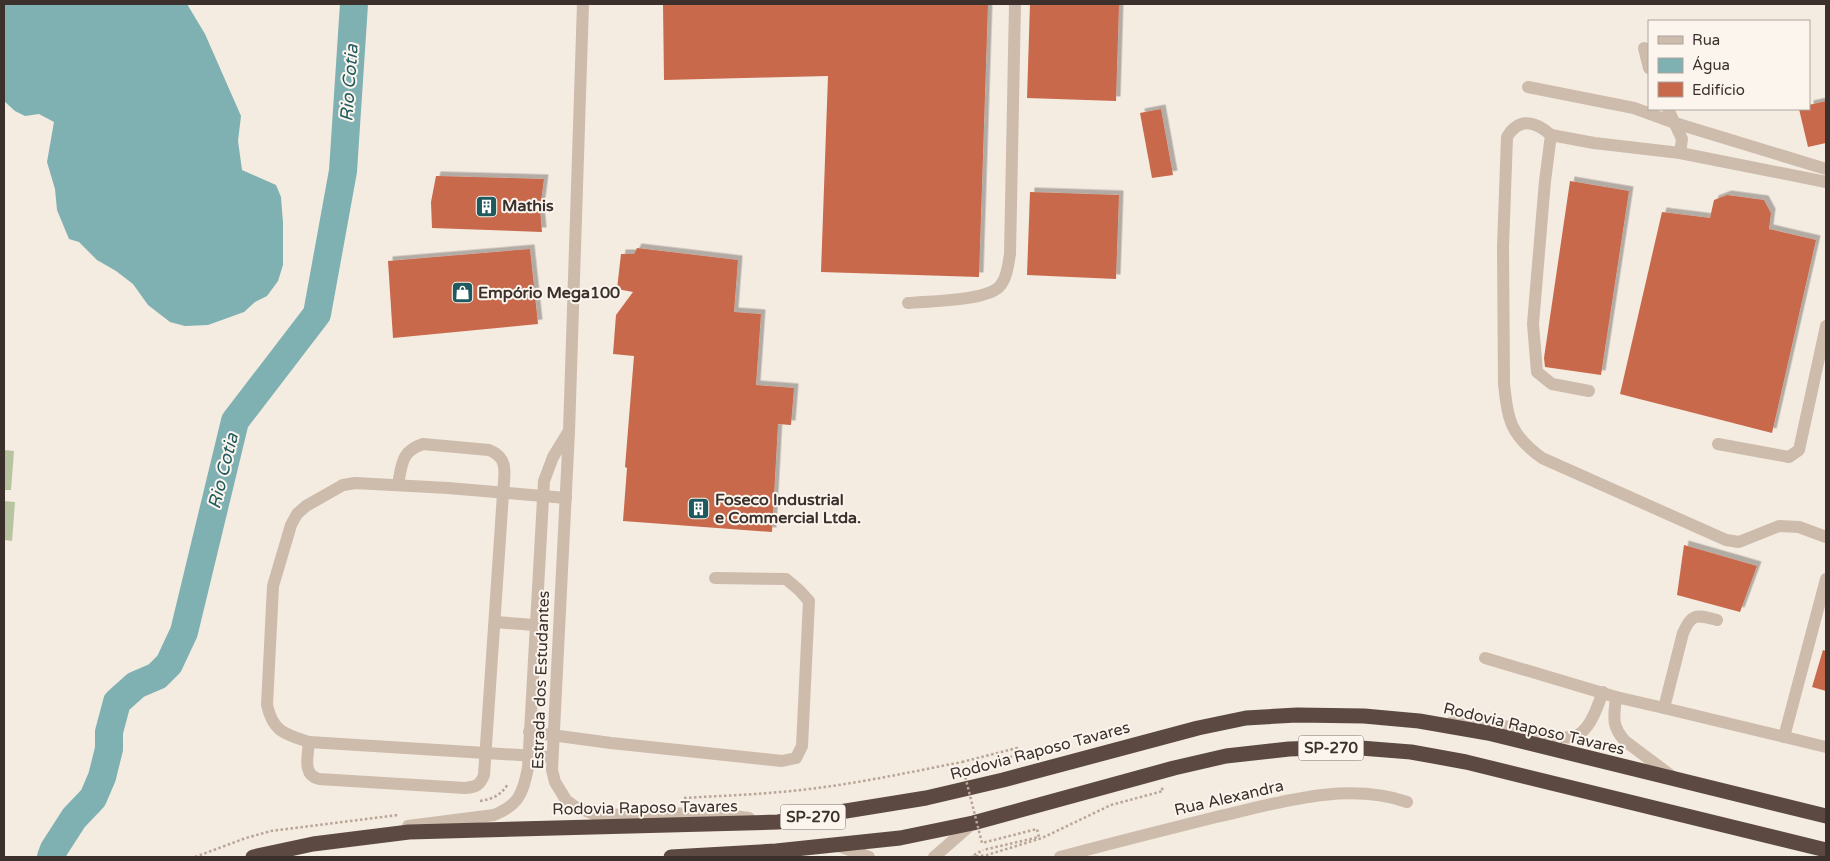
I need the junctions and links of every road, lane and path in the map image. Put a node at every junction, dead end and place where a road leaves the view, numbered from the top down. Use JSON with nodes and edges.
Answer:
{"nodes":[{"id":1,"x":583,"y":4,"type":"edge"},
{"id":2,"x":1015,"y":4,"type":"edge"},
{"id":3,"x":1644,"y":48,"type":"dead end"},
{"id":4,"x":1648,"y":64,"type":"edge"},
{"id":5,"x":1528,"y":87,"type":"dead end"},
{"id":6,"x":1668,"y":110,"type":"edge"},
{"id":7,"x":1675,"y":123,"type":"junction"},
{"id":8,"x":1551,"y":135,"type":"junction"},
{"id":9,"x":1680,"y":152,"type":"junction"},
{"id":10,"x":1826,"y":169,"type":"edge"},
{"id":11,"x":1826,"y":182,"type":"edge"},
{"id":12,"x":908,"y":303,"type":"dead end"},
{"id":13,"x":1826,"y":326,"type":"edge"},
{"id":14,"x":1588,"y":391,"type":"dead end"},
{"id":15,"x":569,"y":431,"type":"junction"},
{"id":16,"x":1718,"y":444,"type":"dead end"},
{"id":17,"x":398,"y":484,"type":"junction"},
{"id":18,"x":503,"y":494,"type":"junction"},
{"id":19,"x":543,"y":497,"type":"junction"},
{"id":20,"x":566,"y":498,"type":"junction"},
{"id":21,"x":1826,"y":537,"type":"edge"},
{"id":22,"x":715,"y":578,"type":"dead end"},
{"id":23,"x":1826,"y":579,"type":"edge"},
{"id":24,"x":1717,"y":620,"type":"dead end"},
{"id":25,"x":495,"y":622,"type":"junction"},
{"id":26,"x":535,"y":626,"type":"junction"},
{"id":27,"x":1485,"y":658,"type":"dead end"},
{"id":28,"x":1603,"y":692,"type":"junction"},
{"id":29,"x":1616,"y":696,"type":"junction"},
{"id":30,"x":1664,"y":708,"type":"junction"},
{"id":31,"x":1420,"y":722,"type":"junction"},
{"id":32,"x":529,"y":732,"type":"junction"},
{"id":33,"x":553,"y":735,"type":"junction"},
{"id":34,"x":1784,"y":737,"type":"junction"},
{"id":35,"x":309,"y":742,"type":"junction"},
{"id":36,"x":1826,"y":747,"type":"edge"},
{"id":37,"x":486,"y":752,"type":"junction"},
{"id":38,"x":528,"y":756,"type":"junction"},
{"id":39,"x":552,"y":757,"type":"junction"},
{"id":40,"x":1155,"y":773,"type":"junction"},
{"id":41,"x":512,"y":777,"type":"dead end"},
{"id":42,"x":1677,"y":780,"type":"junction"},
{"id":43,"x":684,"y":798,"type":"dead end"},
{"id":44,"x":1407,"y":802,"type":"dead end"},
{"id":45,"x":471,"y":803,"type":"dead end"},
{"id":46,"x":404,"y":814,"type":"dead end"},
{"id":47,"x":1826,"y":816,"type":"edge"},
{"id":48,"x":778,"y":822,"type":"junction"},
{"id":49,"x":973,"y":823,"type":"junction"},
{"id":50,"x":313,"y":844,"type":"junction"},
{"id":51,"x":836,"y":846,"type":"junction"},
{"id":52,"x":1826,"y":850,"type":"edge"},
{"id":53,"x":195,"y":857,"type":"edge"},
{"id":54,"x":253,"y":857,"type":"edge"},
{"id":55,"x":671,"y":857,"type":"edge"},
{"id":56,"x":869,"y":857,"type":"edge"},
{"id":57,"x":934,"y":857,"type":"edge"},
{"id":58,"x":971,"y":857,"type":"edge"},
{"id":59,"x":1060,"y":857,"type":"edge"}],
"edges":[{"from":1,"to":15,"type":"street","name":"Estrada dos Estudantes"},
{"from":2,"to":12,"type":"street"},
{"from":3,"to":4,"type":"street"},
{"from":5,"to":7,"type":"street"},
{"from":6,"to":7,"type":"street"},
{"from":7,"to":9,"type":"street"},
{"from":7,"to":10,"type":"street"},
{"from":8,"to":9,"type":"street"},
{"from":8,"to":14,"type":"street"},
{"from":8,"to":21,"type":"street"},
{"from":9,"to":11,"type":"street"},
{"from":13,"to":16,"type":"street"},
{"from":15,"to":19,"type":"street","name":"Estrada dos Estudantes"},
{"from":15,"to":20,"type":"street","name":"Estrada dos Estudantes"},
{"from":17,"to":18,"type":"street"},
{"from":17,"to":18,"type":"street"},
{"from":17,"to":35,"type":"street"},
{"from":18,"to":19,"type":"street"},
{"from":18,"to":25,"type":"street"},
{"from":19,"to":20,"type":"street"},
{"from":19,"to":26,"type":"street","name":"Estrada dos Estudantes"},
{"from":20,"to":33,"type":"street","name":"Estrada dos Estudantes"},
{"from":22,"to":33,"type":"street"},
{"from":23,"to":34,"type":"street"},
{"from":24,"to":30,"type":"street"},
{"from":25,"to":26,"type":"street"},
{"from":25,"to":37,"type":"street"},
{"from":26,"to":32,"type":"street","name":"Estrada dos Estudantes"},
{"from":27,"to":28,"type":"street"},
{"from":28,"to":29,"type":"street"},
{"from":28,"to":31,"type":"street"},
{"from":29,"to":30,"type":"street"},
{"from":29,"to":42,"type":"street"},
{"from":30,"to":34,"type":"street"},
{"from":31,"to":42,"type":"highway","name":"Rodovia Raposo Tavares","number":"SP-270"},
{"from":31,"to":48,"type":"highway","name":"Rodovia Raposo Tavares","number":"SP-270"},
{"from":32,"to":33,"type":"street"},
{"from":32,"to":38,"type":"street","name":"Estrada dos Estudantes"},
{"from":33,"to":39,"type":"street","name":"Estrada dos Estudantes"},
{"from":34,"to":36,"type":"street"},
{"from":35,"to":37,"type":"street"},
{"from":35,"to":37,"type":"street"},
{"from":37,"to":38,"type":"street"},
{"from":38,"to":39,"type":"street"},
{"from":38,"to":50,"type":"street","name":"Estrada dos Estudantes"},
{"from":39,"to":48,"type":"street","name":"Estrada dos Estudantes"},
{"from":40,"to":49,"type":"highway","number":"SP-270"},
{"from":40,"to":52,"type":"highway","number":"SP-270"},
{"from":40,"to":58,"type":"path"},
{"from":41,"to":45,"type":"path"},
{"from":42,"to":47,"type":"highway","name":"Rodovia Raposo Tavares","number":"SP-270"},
{"from":43,"to":58,"type":"path","bridge":true},
{"from":44,"to":59,"type":"street","name":"Rua Alexandra"},
{"from":46,"to":53,"type":"path"},
{"from":48,"to":50,"type":"highway","name":"Rodovia Raposo Tavares","number":"SP-270"},
{"from":49,"to":51,"type":"highway","number":"SP-270"},
{"from":49,"to":57,"type":"street"},
{"from":50,"to":54,"type":"highway","name":"Rodovia Raposo Tavares","number":"SP-270"},
{"from":51,"to":55,"type":"highway","number":"SP-270"},
{"from":51,"to":56,"type":"street"}]}
